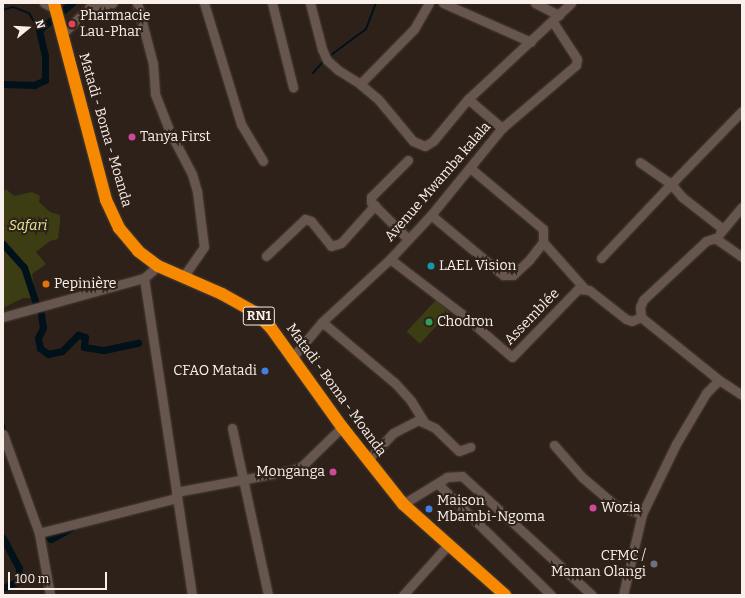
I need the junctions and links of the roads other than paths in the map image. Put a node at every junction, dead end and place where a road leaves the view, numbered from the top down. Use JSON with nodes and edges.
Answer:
{"nodes":[{"id":1,"x":113,"y":3,"type":"edge"},
{"id":2,"x":137,"y":3,"type":"edge"},
{"id":3,"x":204,"y":3,"type":"edge"},
{"id":4,"x":272,"y":3,"type":"edge"},
{"id":5,"x":310,"y":3,"type":"edge"},
{"id":6,"x":429,"y":3,"type":"edge"},
{"id":7,"x":443,"y":3,"type":"edge"},
{"id":8,"x":535,"y":3,"type":"edge"},
{"id":9,"x":571,"y":3,"type":"edge"},
{"id":10,"x":51,"y":6,"type":"edge"},
{"id":11,"x":556,"y":19,"type":"junction"},
{"id":12,"x":62,"y":32,"type":"junction"},
{"id":13,"x":531,"y":42,"type":"junction"},
{"id":14,"x":360,"y":84,"type":"junction"},
{"id":15,"x":293,"y":87,"type":"dead end"},
{"id":16,"x":468,"y":99,"type":"junction"},
{"id":17,"x":742,"y":111,"type":"edge"},
{"id":18,"x":502,"y":128,"type":"junction"},
{"id":19,"x":408,"y":160,"type":"dead end"},
{"id":20,"x":262,"y":161,"type":"dead end"},
{"id":21,"x":640,"y":162,"type":"dead end"},
{"id":22,"x":470,"y":168,"type":"junction"},
{"id":23,"x":670,"y":184,"type":"junction"},
{"id":24,"x":375,"y":205,"type":"junction"},
{"id":25,"x":742,"y":206,"type":"edge"},
{"id":26,"x":431,"y":215,"type":"junction"},
{"id":27,"x":723,"y":229,"type":"junction"},
{"id":28,"x":715,"y":238,"type":"junction"},
{"id":29,"x":408,"y":239,"type":"junction"},
{"id":30,"x":543,"y":242,"type":"junction"},
{"id":31,"x":266,"y":256,"type":"dead end"},
{"id":32,"x":742,"y":257,"type":"edge"},
{"id":33,"x":601,"y":258,"type":"dead end"},
{"id":34,"x":390,"y":259,"type":"junction"},
{"id":35,"x":158,"y":266,"type":"junction"},
{"id":36,"x":183,"y":277,"type":"junction"},
{"id":37,"x":144,"y":278,"type":"junction"},
{"id":38,"x":584,"y":288,"type":"junction"},
{"id":39,"x":3,"y":317,"type":"edge"},
{"id":40,"x":641,"y":317,"type":"junction"},
{"id":41,"x":322,"y":322,"type":"junction"},
{"id":42,"x":292,"y":358,"type":"junction"},
{"id":43,"x":719,"y":380,"type":"junction"},
{"id":44,"x":742,"y":395,"type":"edge"},
{"id":45,"x":424,"y":422,"type":"junction"},
{"id":46,"x":342,"y":427,"type":"junction"},
{"id":47,"x":232,"y":428,"type":"dead end"},
{"id":48,"x":3,"y":434,"type":"edge"},
{"id":49,"x":554,"y":445,"type":"dead end"},
{"id":50,"x":470,"y":447,"type":"dead end"},
{"id":51,"x":368,"y":460,"type":"junction"},
{"id":52,"x":244,"y":480,"type":"junction"},
{"id":53,"x":438,"y":484,"type":"junction"},
{"id":54,"x":176,"y":495,"type":"junction"},
{"id":55,"x":404,"y":504,"type":"junction"},
{"id":56,"x":642,"y":514,"type":"junction"},
{"id":57,"x":39,"y":533,"type":"junction"},
{"id":58,"x":449,"y":544,"type":"junction"},
{"id":59,"x":50,"y":595,"type":"edge"},
{"id":60,"x":192,"y":595,"type":"edge"},
{"id":61,"x":268,"y":595,"type":"edge"},
{"id":62,"x":403,"y":595,"type":"edge"},
{"id":63,"x":505,"y":595,"type":"edge"},
{"id":64,"x":551,"y":595,"type":"edge"},
{"id":65,"x":592,"y":595,"type":"edge"},
{"id":66,"x":623,"y":595,"type":"edge"}],
"edges":[{"from":1,"to":12,"type":"street"},
{"from":2,"to":36,"type":"street"},
{"from":3,"to":20,"type":"street"},
{"from":4,"to":15,"type":"street"},
{"from":5,"to":14,"type":"street"},
{"from":6,"to":14,"type":"street"},
{"from":7,"to":13,"type":"street"},
{"from":8,"to":11,"type":"street"},
{"from":9,"to":11,"type":"street"},
{"from":10,"to":12,"type":"highway","name":"Matadi - Boma - Moanda","number":"RN1"},
{"from":11,"to":13,"type":"street"},
{"from":11,"to":18,"type":"street","name":"Avenue Mwamba kalala"},
{"from":12,"to":35,"type":"highway","name":"Matadi - Boma - Moanda","number":"RN1"},
{"from":13,"to":16,"type":"street"},
{"from":14,"to":16,"type":"street"},
{"from":16,"to":18,"type":"street"},
{"from":17,"to":23,"type":"street"},
{"from":18,"to":22,"type":"street","name":"Avenue Mwamba kalala"},
{"from":19,"to":24,"type":"street"},
{"from":21,"to":23,"type":"street"},
{"from":22,"to":26,"type":"street","name":"Avenue Mwamba kalala"},
{"from":22,"to":30,"type":"street"},
{"from":23,"to":27,"type":"street"},
{"from":23,"to":33,"type":"street"},
{"from":24,"to":29,"type":"street"},
{"from":24,"to":31,"type":"street"},
{"from":25,"to":27,"type":"street"},
{"from":26,"to":29,"type":"street","name":"Avenue Mwamba kalala"},
{"from":26,"to":30,"type":"street"},
{"from":27,"to":28,"type":"street"},
{"from":28,"to":32,"type":"street"},
{"from":28,"to":40,"type":"street"},
{"from":29,"to":34,"type":"street","name":"Avenue Mwamba kalala"},
{"from":30,"to":38,"type":"street"},
{"from":34,"to":38,"type":"street","name":"Assemblée"},
{"from":34,"to":41,"type":"street","name":"Avenue Mwamba kalala"},
{"from":35,"to":36,"type":"highway","name":"Matadi - Boma - Moanda","number":"RN1"},
{"from":35,"to":37,"type":"street"},
{"from":36,"to":42,"type":"highway","name":"Matadi - Boma - Moanda","number":"RN1"},
{"from":37,"to":39,"type":"street"},
{"from":37,"to":54,"type":"street"},
{"from":38,"to":40,"type":"street"},
{"from":40,"to":43,"type":"street"},
{"from":41,"to":42,"type":"street","name":"Avenue Mwamba kalala"},
{"from":41,"to":45,"type":"street"},
{"from":42,"to":46,"type":"highway","name":"Matadi - Boma - Moanda","number":"RN1"},
{"from":43,"to":44,"type":"street"},
{"from":43,"to":56,"type":"street"},
{"from":45,"to":50,"type":"street"},
{"from":45,"to":51,"type":"street"},
{"from":46,"to":51,"type":"highway","name":"Matadi - Boma - Moanda","number":"RN1"},
{"from":46,"to":52,"type":"street"},
{"from":47,"to":52,"type":"street"},
{"from":48,"to":57,"type":"street"},
{"from":49,"to":56,"type":"street"},
{"from":51,"to":55,"type":"highway","name":"Matadi - Boma - Moanda","number":"RN1"},
{"from":52,"to":54,"type":"street"},
{"from":52,"to":61,"type":"street"},
{"from":53,"to":55,"type":"street"},
{"from":53,"to":64,"type":"street"},
{"from":53,"to":65,"type":"street"},
{"from":54,"to":57,"type":"street"},
{"from":54,"to":60,"type":"street"},
{"from":55,"to":58,"type":"highway","name":"Matadi - Boma - Moanda","number":"RN1"},
{"from":56,"to":66,"type":"street"},
{"from":57,"to":59,"type":"street"},
{"from":58,"to":62,"type":"street"},
{"from":58,"to":63,"type":"highway","name":"Matadi - Boma - Moanda","number":"RN1"}]}
